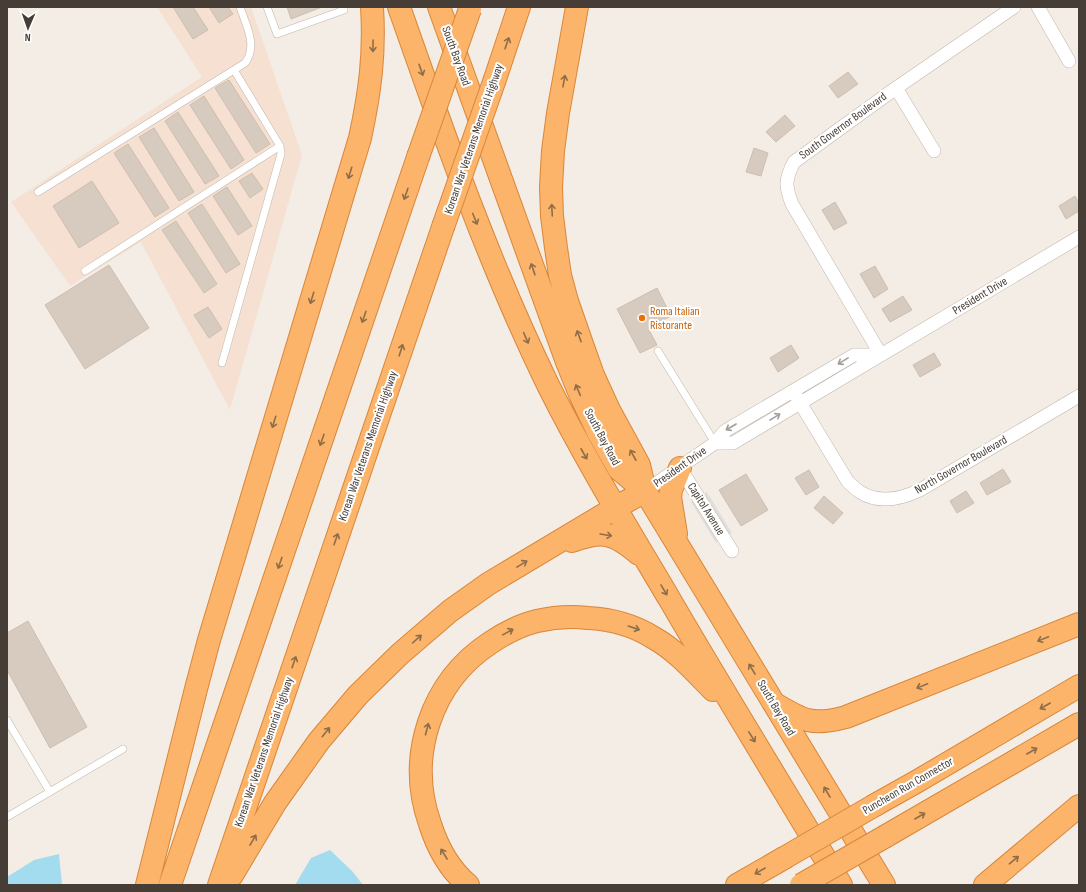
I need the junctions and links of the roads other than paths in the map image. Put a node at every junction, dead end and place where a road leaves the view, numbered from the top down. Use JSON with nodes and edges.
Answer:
{"nodes":[{"id":1,"x":240,"y":7,"type":"edge"},
{"id":2,"x":267,"y":7,"type":"edge"},
{"id":3,"x":342,"y":7,"type":"edge"},
{"id":4,"x":372,"y":7,"type":"edge"},
{"id":5,"x":399,"y":7,"type":"edge"},
{"id":6,"x":439,"y":7,"type":"edge"},
{"id":7,"x":519,"y":7,"type":"edge"},
{"id":8,"x":578,"y":7,"type":"edge"},
{"id":9,"x":1014,"y":7,"type":"edge"},
{"id":10,"x":1038,"y":7,"type":"edge"},
{"id":11,"x":470,"y":8,"type":"edge"},
{"id":12,"x":1069,"y":61,"type":"dead end"},
{"id":13,"x":234,"y":70,"type":"junction"},
{"id":14,"x":896,"y":88,"type":"junction"},
{"id":15,"x":280,"y":146,"type":"junction"},
{"id":16,"x":934,"y":151,"type":"dead end"},
{"id":17,"x":38,"y":192,"type":"dead end"},
{"id":18,"x":1079,"y":237,"type":"edge"},
{"id":19,"x":85,"y":272,"type":"dead end"},
{"id":20,"x":658,"y":351,"type":"dead end"},
{"id":21,"x":881,"y":355,"type":"junction"},
{"id":22,"x":222,"y":363,"type":"dead end"},
{"id":23,"x":1079,"y":396,"type":"edge"},
{"id":24,"x":796,"y":397,"type":"junction"},
{"id":25,"x":715,"y":443,"type":"junction"},
{"id":26,"x":680,"y":468,"type":"junction"},
{"id":27,"x":645,"y":491,"type":"junction"},
{"id":28,"x":615,"y":508,"type":"junction"},
{"id":29,"x":678,"y":546,"type":"junction"},
{"id":30,"x":732,"y":551,"type":"dead end"},
{"id":31,"x":542,"y":552,"type":"junction"},
{"id":32,"x":646,"y":560,"type":"junction"},
{"id":33,"x":1079,"y":624,"type":"edge"},
{"id":34,"x":1079,"y":686,"type":"edge"},
{"id":35,"x":773,"y":703,"type":"junction"},
{"id":36,"x":737,"y":713,"type":"junction"},
{"id":37,"x":7,"y":720,"type":"edge"},
{"id":38,"x":1079,"y":724,"type":"edge"},
{"id":39,"x":123,"y":749,"type":"dead end"},
{"id":40,"x":50,"y":792,"type":"junction"},
{"id":41,"x":1079,"y":806,"type":"edge"},
{"id":42,"x":7,"y":817,"type":"edge"},
{"id":43,"x":147,"y":885,"type":"edge"},
{"id":44,"x":170,"y":885,"type":"edge"},
{"id":45,"x":219,"y":885,"type":"edge"},
{"id":46,"x":226,"y":885,"type":"edge"},
{"id":47,"x":468,"y":885,"type":"edge"},
{"id":48,"x":737,"y":885,"type":"edge"},
{"id":49,"x":801,"y":885,"type":"edge"},
{"id":50,"x":841,"y":885,"type":"edge"},
{"id":51,"x":884,"y":885,"type":"edge"},
{"id":52,"x":985,"y":885,"type":"edge"}],
"edges":[{"from":1,"to":13,"type":"lane"},
{"from":2,"to":3,"type":"lane"},
{"from":4,"to":43,"type":"highway","one_way":true},
{"from":5,"to":28,"type":"highway","name":"South Bay Road","one_way":true},
{"from":27,"to":6,"type":"highway","name":"South Bay Road","one_way":true},
{"from":45,"to":7,"type":"highway","name":"Korean War Veterans Memorial Highway","one_way":true,"bridge":true},
{"from":27,"to":8,"type":"highway","one_way":true},
{"from":9,"to":14,"type":"street","name":"South Governor Boulevard"},
{"from":10,"to":12,"type":"street"},
{"from":11,"to":44,"type":"highway","one_way":true,"bridge":true},
{"from":13,"to":15,"type":"lane"},
{"from":13,"to":17,"type":"lane"},
{"from":14,"to":16,"type":"street"},
{"from":14,"to":21,"type":"street","name":"South Governor Boulevard"},
{"from":15,"to":19,"type":"lane"},
{"from":15,"to":22,"type":"lane"},
{"from":18,"to":21,"type":"street","name":"President Drive"},
{"from":20,"to":25,"type":"lane"},
{"from":21,"to":24,"type":"street","name":"President Drive"},
{"from":23,"to":24,"type":"street","name":"North Governor Boulevard"},
{"from":24,"to":25,"type":"street","name":"President Drive"},
{"from":25,"to":26,"type":"street","name":"President Drive"},
{"from":26,"to":27,"type":"street","name":"President Drive"},
{"from":26,"to":29,"type":"highway"},
{"from":26,"to":30,"type":"street","name":"Capitol Avenue"},
{"from":27,"to":28,"type":"highway"},
{"from":27,"to":29,"type":"highway","name":"South Bay Road"},
{"from":28,"to":31,"type":"highway"},
{"from":28,"to":32,"type":"highway","name":"South Bay Road"},
{"from":35,"to":29,"type":"highway","name":"South Bay Road","one_way":true},
{"from":31,"to":32,"type":"highway","one_way":true},
{"from":46,"to":31,"type":"highway","one_way":true},
{"from":32,"to":36,"type":"highway","name":"South Bay Road","one_way":true},
{"from":33,"to":35,"type":"highway","one_way":true},
{"from":34,"to":48,"type":"highway","name":"Puncheon Run Connector","one_way":true,"bridge":true},
{"from":51,"to":35,"type":"highway","name":"South Bay Road","one_way":true},
{"from":47,"to":36,"type":"highway","one_way":true},
{"from":36,"to":50,"type":"highway","name":"South Bay Road","one_way":true},
{"from":37,"to":40,"type":"lane"},
{"from":49,"to":38,"type":"highway","one_way":true,"bridge":true},
{"from":39,"to":40,"type":"lane"},
{"from":40,"to":42,"type":"lane"},
{"from":52,"to":41,"type":"highway","one_way":true}]}
